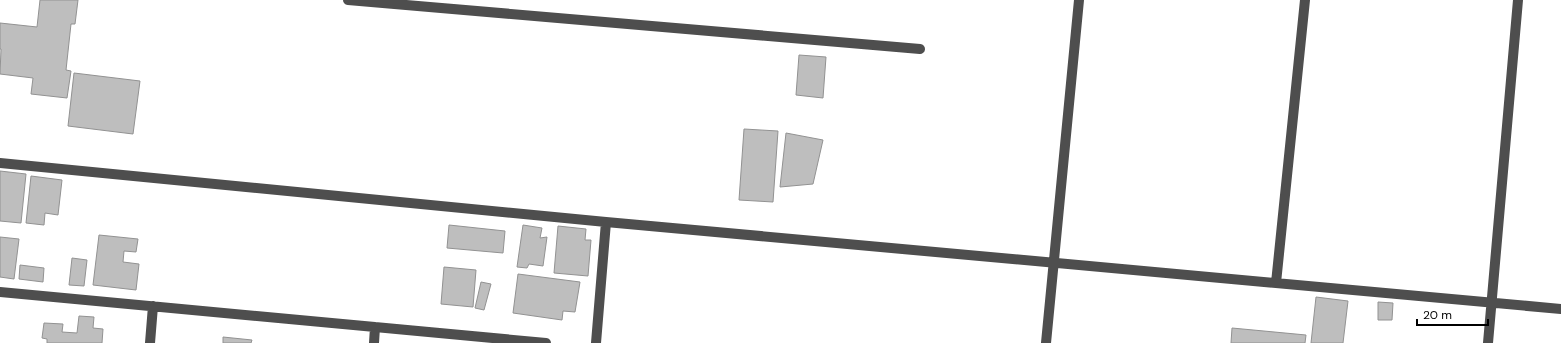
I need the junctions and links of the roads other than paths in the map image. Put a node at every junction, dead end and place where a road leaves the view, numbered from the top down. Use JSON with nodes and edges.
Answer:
{"nodes":[{"id":1,"x":348,"y":0,"type":"edge"},
{"id":2,"x":1079,"y":0,"type":"edge"},
{"id":3,"x":1305,"y":0,"type":"edge"},
{"id":4,"x":1518,"y":0,"type":"edge"},
{"id":5,"x":920,"y":49,"type":"dead end"},
{"id":6,"x":0,"y":163,"type":"edge"},
{"id":7,"x":606,"y":222,"type":"junction"},
{"id":8,"x":1054,"y":263,"type":"junction"},
{"id":9,"x":1276,"y":283,"type":"junction"},
{"id":10,"x":0,"y":292,"type":"edge"},
{"id":11,"x":1492,"y":303,"type":"junction"},
{"id":12,"x":153,"y":306,"type":"junction"},
{"id":13,"x":1561,"y":309,"type":"edge"},
{"id":14,"x":375,"y":327,"type":"junction"},
{"id":15,"x":150,"y":343,"type":"edge"},
{"id":16,"x":374,"y":343,"type":"edge"},
{"id":17,"x":546,"y":343,"type":"edge"},
{"id":18,"x":596,"y":343,"type":"edge"},
{"id":19,"x":1046,"y":343,"type":"edge"},
{"id":20,"x":1488,"y":343,"type":"edge"}],
"edges":[{"from":1,"to":5,"type":"street"},
{"from":2,"to":8,"type":"street"},
{"from":3,"to":9,"type":"street"},
{"from":4,"to":11,"type":"street"},
{"from":6,"to":7,"type":"street"},
{"from":7,"to":8,"type":"street"},
{"from":7,"to":18,"type":"street"},
{"from":8,"to":9,"type":"street"},
{"from":8,"to":19,"type":"street"},
{"from":9,"to":11,"type":"street"},
{"from":10,"to":12,"type":"street"},
{"from":11,"to":13,"type":"street"},
{"from":11,"to":20,"type":"street"},
{"from":12,"to":14,"type":"street"},
{"from":12,"to":15,"type":"street"},
{"from":14,"to":16,"type":"street"},
{"from":14,"to":17,"type":"street"}]}
